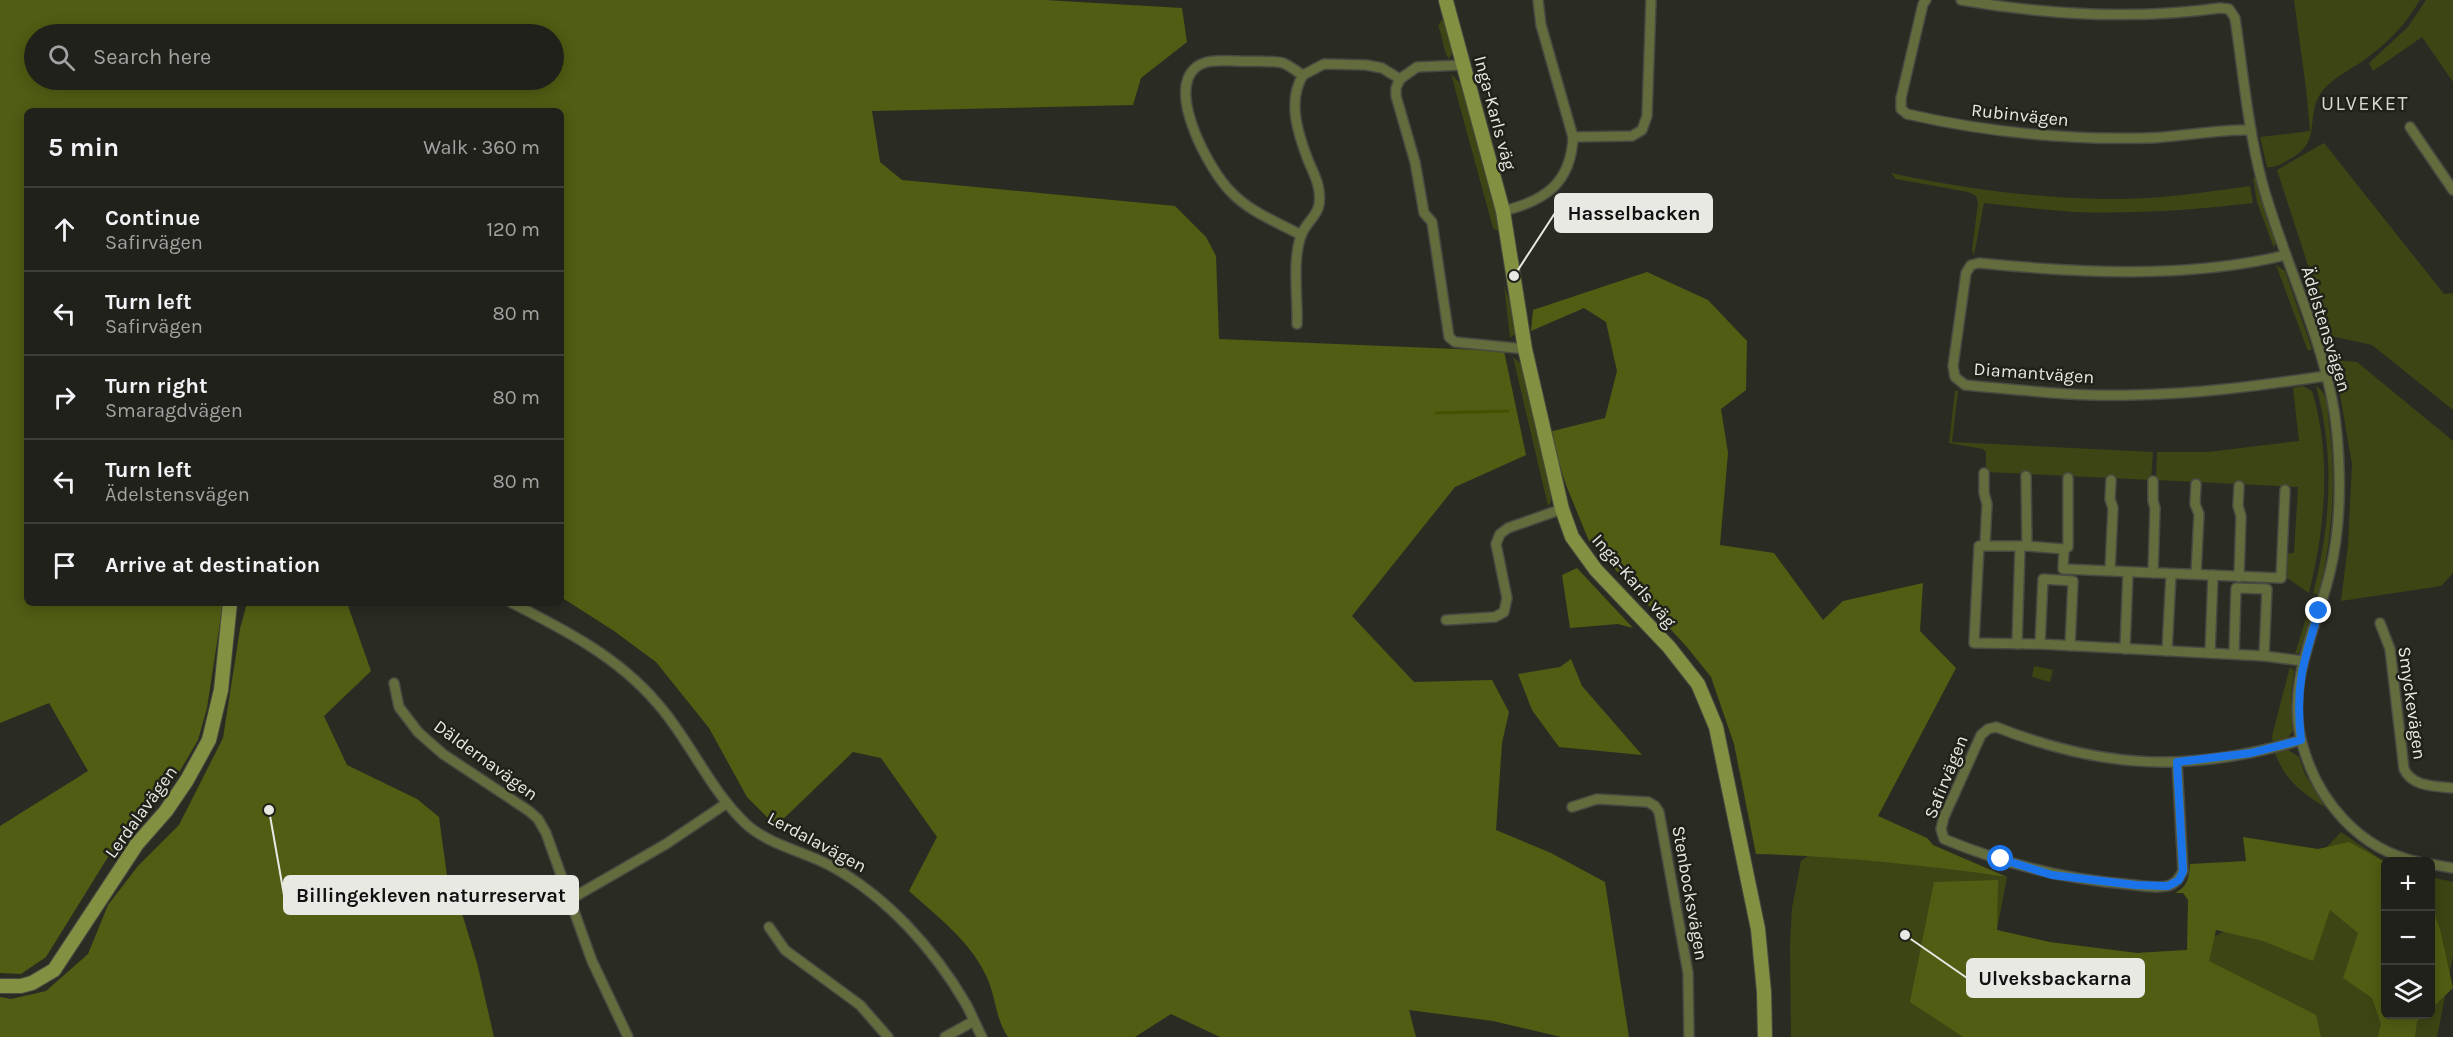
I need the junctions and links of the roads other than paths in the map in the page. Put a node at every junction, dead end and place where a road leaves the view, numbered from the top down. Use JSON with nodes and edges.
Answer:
{"nodes":[{"id":1,"x":1444,"y":0,"type":"edge"},
{"id":2,"x":1538,"y":0,"type":"edge"},
{"id":3,"x":1651,"y":0,"type":"edge"},
{"id":4,"x":1926,"y":0,"type":"edge"},
{"id":5,"x":1961,"y":0,"type":"edge"},
{"id":6,"x":1463,"y":65,"type":"junction"},
{"id":7,"x":1303,"y":75,"type":"junction"},
{"id":8,"x":1400,"y":80,"type":"junction"},
{"id":9,"x":2410,"y":127,"type":"dead end"},
{"id":10,"x":2251,"y":130,"type":"junction"},
{"id":11,"x":1573,"y":136,"type":"junction"},
{"id":12,"x":2453,"y":190,"type":"edge"},
{"id":13,"x":1503,"y":211,"type":"junction"},
{"id":14,"x":1301,"y":235,"type":"junction"},
{"id":15,"x":2286,"y":255,"type":"junction"},
{"id":16,"x":1296,"y":324,"type":"dead end"},
{"id":17,"x":1525,"y":349,"type":"junction"},
{"id":18,"x":2326,"y":376,"type":"junction"},
{"id":19,"x":1984,"y":472,"type":"dead end"},
{"id":20,"x":2026,"y":476,"type":"dead end"},
{"id":21,"x":2068,"y":478,"type":"dead end"},
{"id":22,"x":2111,"y":480,"type":"dead end"},
{"id":23,"x":2153,"y":481,"type":"dead end"},
{"id":24,"x":2196,"y":484,"type":"dead end"},
{"id":25,"x":2239,"y":486,"type":"dead end"},
{"id":26,"x":2284,"y":490,"type":"dead end"},
{"id":27,"x":1562,"y":509,"type":"junction"},
{"id":28,"x":1984,"y":545,"type":"junction"},
{"id":29,"x":2023,"y":547,"type":"junction"},
{"id":30,"x":2064,"y":549,"type":"junction"},
{"id":31,"x":2063,"y":569,"type":"junction"},
{"id":32,"x":2110,"y":570,"type":"junction"},
{"id":33,"x":2128,"y":572,"type":"junction"},
{"id":34,"x":2153,"y":573,"type":"junction"},
{"id":35,"x":2171,"y":574,"type":"junction"},
{"id":36,"x":2196,"y":574,"type":"junction"},
{"id":37,"x":2213,"y":575,"type":"junction"},
{"id":38,"x":2239,"y":577,"type":"junction"},
{"id":39,"x":2251,"y":577,"type":"junction"},
{"id":40,"x":2062,"y":580,"type":"junction"},
{"id":41,"x":2251,"y":588,"type":"junction"},
{"id":42,"x":230,"y":606,"type":"edge"},
{"id":43,"x":518,"y":606,"type":"edge"},
{"id":44,"x":1446,"y":620,"type":"dead end"},
{"id":45,"x":2380,"y":623,"type":"dead end"},
{"id":46,"x":2017,"y":644,"type":"junction"},
{"id":47,"x":2040,"y":644,"type":"junction"},
{"id":48,"x":2070,"y":646,"type":"junction"},
{"id":49,"x":2125,"y":649,"type":"junction"},
{"id":50,"x":2167,"y":651,"type":"junction"},
{"id":51,"x":2210,"y":653,"type":"junction"},
{"id":52,"x":2234,"y":654,"type":"junction"},
{"id":53,"x":2264,"y":656,"type":"junction"},
{"id":54,"x":2303,"y":661,"type":"junction"},
{"id":55,"x":394,"y":683,"type":"dead end"},
{"id":56,"x":2301,"y":740,"type":"junction"},
{"id":57,"x":2177,"y":762,"type":"junction"},
{"id":58,"x":2453,"y":788,"type":"edge"},
{"id":59,"x":727,"y":803,"type":"junction"},
{"id":60,"x":1572,"y":807,"type":"dead end"},
{"id":61,"x":2408,"y":857,"type":"edge"},
{"id":62,"x":2435,"y":865,"type":"edge"},
{"id":63,"x":2453,"y":868,"type":"edge"},
{"id":64,"x":569,"y":900,"type":"junction"},
{"id":65,"x":769,"y":927,"type":"dead end"},
{"id":66,"x":0,"y":986,"type":"edge"},
{"id":67,"x":974,"y":1022,"type":"junction"},
{"id":68,"x":628,"y":1037,"type":"edge"},
{"id":69,"x":888,"y":1037,"type":"edge"},
{"id":70,"x":945,"y":1037,"type":"edge"},
{"id":71,"x":982,"y":1037,"type":"edge"},
{"id":72,"x":1689,"y":1037,"type":"edge"},
{"id":73,"x":1765,"y":1037,"type":"edge"}],
"edges":[{"from":1,"to":6,"type":"street","name":"Inga-Karls väg"},
{"from":2,"to":11,"type":"street"},
{"from":3,"to":11,"type":"street"},
{"from":4,"to":10,"type":"street","name":"Rubinvägen"},
{"from":5,"to":10,"type":"street","name":"Ädelstensvägen"},
{"from":6,"to":8,"type":"street"},
{"from":6,"to":13,"type":"street","name":"Inga-Karls väg"},
{"from":7,"to":8,"type":"street"},
{"from":7,"to":14,"type":"street"},
{"from":7,"to":14,"type":"street"},
{"from":8,"to":17,"type":"street"},
{"from":9,"to":12,"type":"street"},
{"from":10,"to":15,"type":"street","name":"Ädelstensvägen"},
{"from":11,"to":13,"type":"street"},
{"from":13,"to":17,"type":"street","name":"Inga-Karls väg"},
{"from":14,"to":16,"type":"street"},
{"from":15,"to":18,"type":"street","name":"Ädelstensvägen"},
{"from":15,"to":18,"type":"street","name":"Diamantvägen"},
{"from":17,"to":27,"type":"street","name":"Inga-Karls väg"},
{"from":18,"to":54,"type":"street","name":"Ädelstensvägen"},
{"from":19,"to":28,"type":"street"},
{"from":20,"to":29,"type":"street"},
{"from":21,"to":30,"type":"street"},
{"from":22,"to":32,"type":"street"},
{"from":23,"to":34,"type":"street"},
{"from":24,"to":36,"type":"street"},
{"from":25,"to":38,"type":"street"},
{"from":26,"to":39,"type":"street"},
{"from":27,"to":44,"type":"street"},
{"from":27,"to":73,"type":"street","name":"Inga-Karls väg"},
{"from":28,"to":29,"type":"street"},
{"from":28,"to":46,"type":"street"},
{"from":29,"to":30,"type":"street"},
{"from":29,"to":46,"type":"street"},
{"from":30,"to":31,"type":"street"},
{"from":31,"to":32,"type":"street"},
{"from":31,"to":40,"type":"street"},
{"from":32,"to":33,"type":"street"},
{"from":33,"to":34,"type":"street"},
{"from":33,"to":49,"type":"street"},
{"from":34,"to":35,"type":"street"},
{"from":35,"to":36,"type":"street"},
{"from":35,"to":50,"type":"street"},
{"from":36,"to":37,"type":"street"},
{"from":37,"to":38,"type":"street"},
{"from":37,"to":51,"type":"street"},
{"from":38,"to":39,"type":"street"},
{"from":39,"to":41,"type":"street"},
{"from":40,"to":47,"type":"street"},
{"from":40,"to":48,"type":"street"},
{"from":41,"to":52,"type":"street"},
{"from":41,"to":53,"type":"street"},
{"from":42,"to":66,"type":"street","name":"Lerdalavägen"},
{"from":43,"to":59,"type":"street","name":"Lerdalavägen"},
{"from":45,"to":58,"type":"street","name":"Smyckevägen"},
{"from":46,"to":47,"type":"street"},
{"from":47,"to":48,"type":"street"},
{"from":48,"to":49,"type":"street"},
{"from":49,"to":50,"type":"street"},
{"from":50,"to":51,"type":"street"},
{"from":51,"to":52,"type":"street"},
{"from":52,"to":53,"type":"street"},
{"from":53,"to":54,"type":"street"},
{"from":54,"to":56,"type":"street","name":"Ädelstensvägen"},
{"from":55,"to":64,"type":"street","name":"Däldernavägen"},
{"from":56,"to":57,"type":"street"},
{"from":56,"to":61,"type":"street","name":"Ädelstensvägen"},
{"from":57,"to":57,"type":"street","name":"Safirvägen"},
{"from":59,"to":64,"type":"street"},
{"from":59,"to":67,"type":"street","name":"Lerdalavägen"},
{"from":60,"to":72,"type":"street","name":"Stenbocksvägen"},
{"from":62,"to":63,"type":"street"},
{"from":64,"to":68,"type":"street","name":"Däldernavägen"},
{"from":65,"to":69,"type":"street"},
{"from":67,"to":70,"type":"street"},
{"from":67,"to":71,"type":"street","name":"Lerdalavägen"}]}
